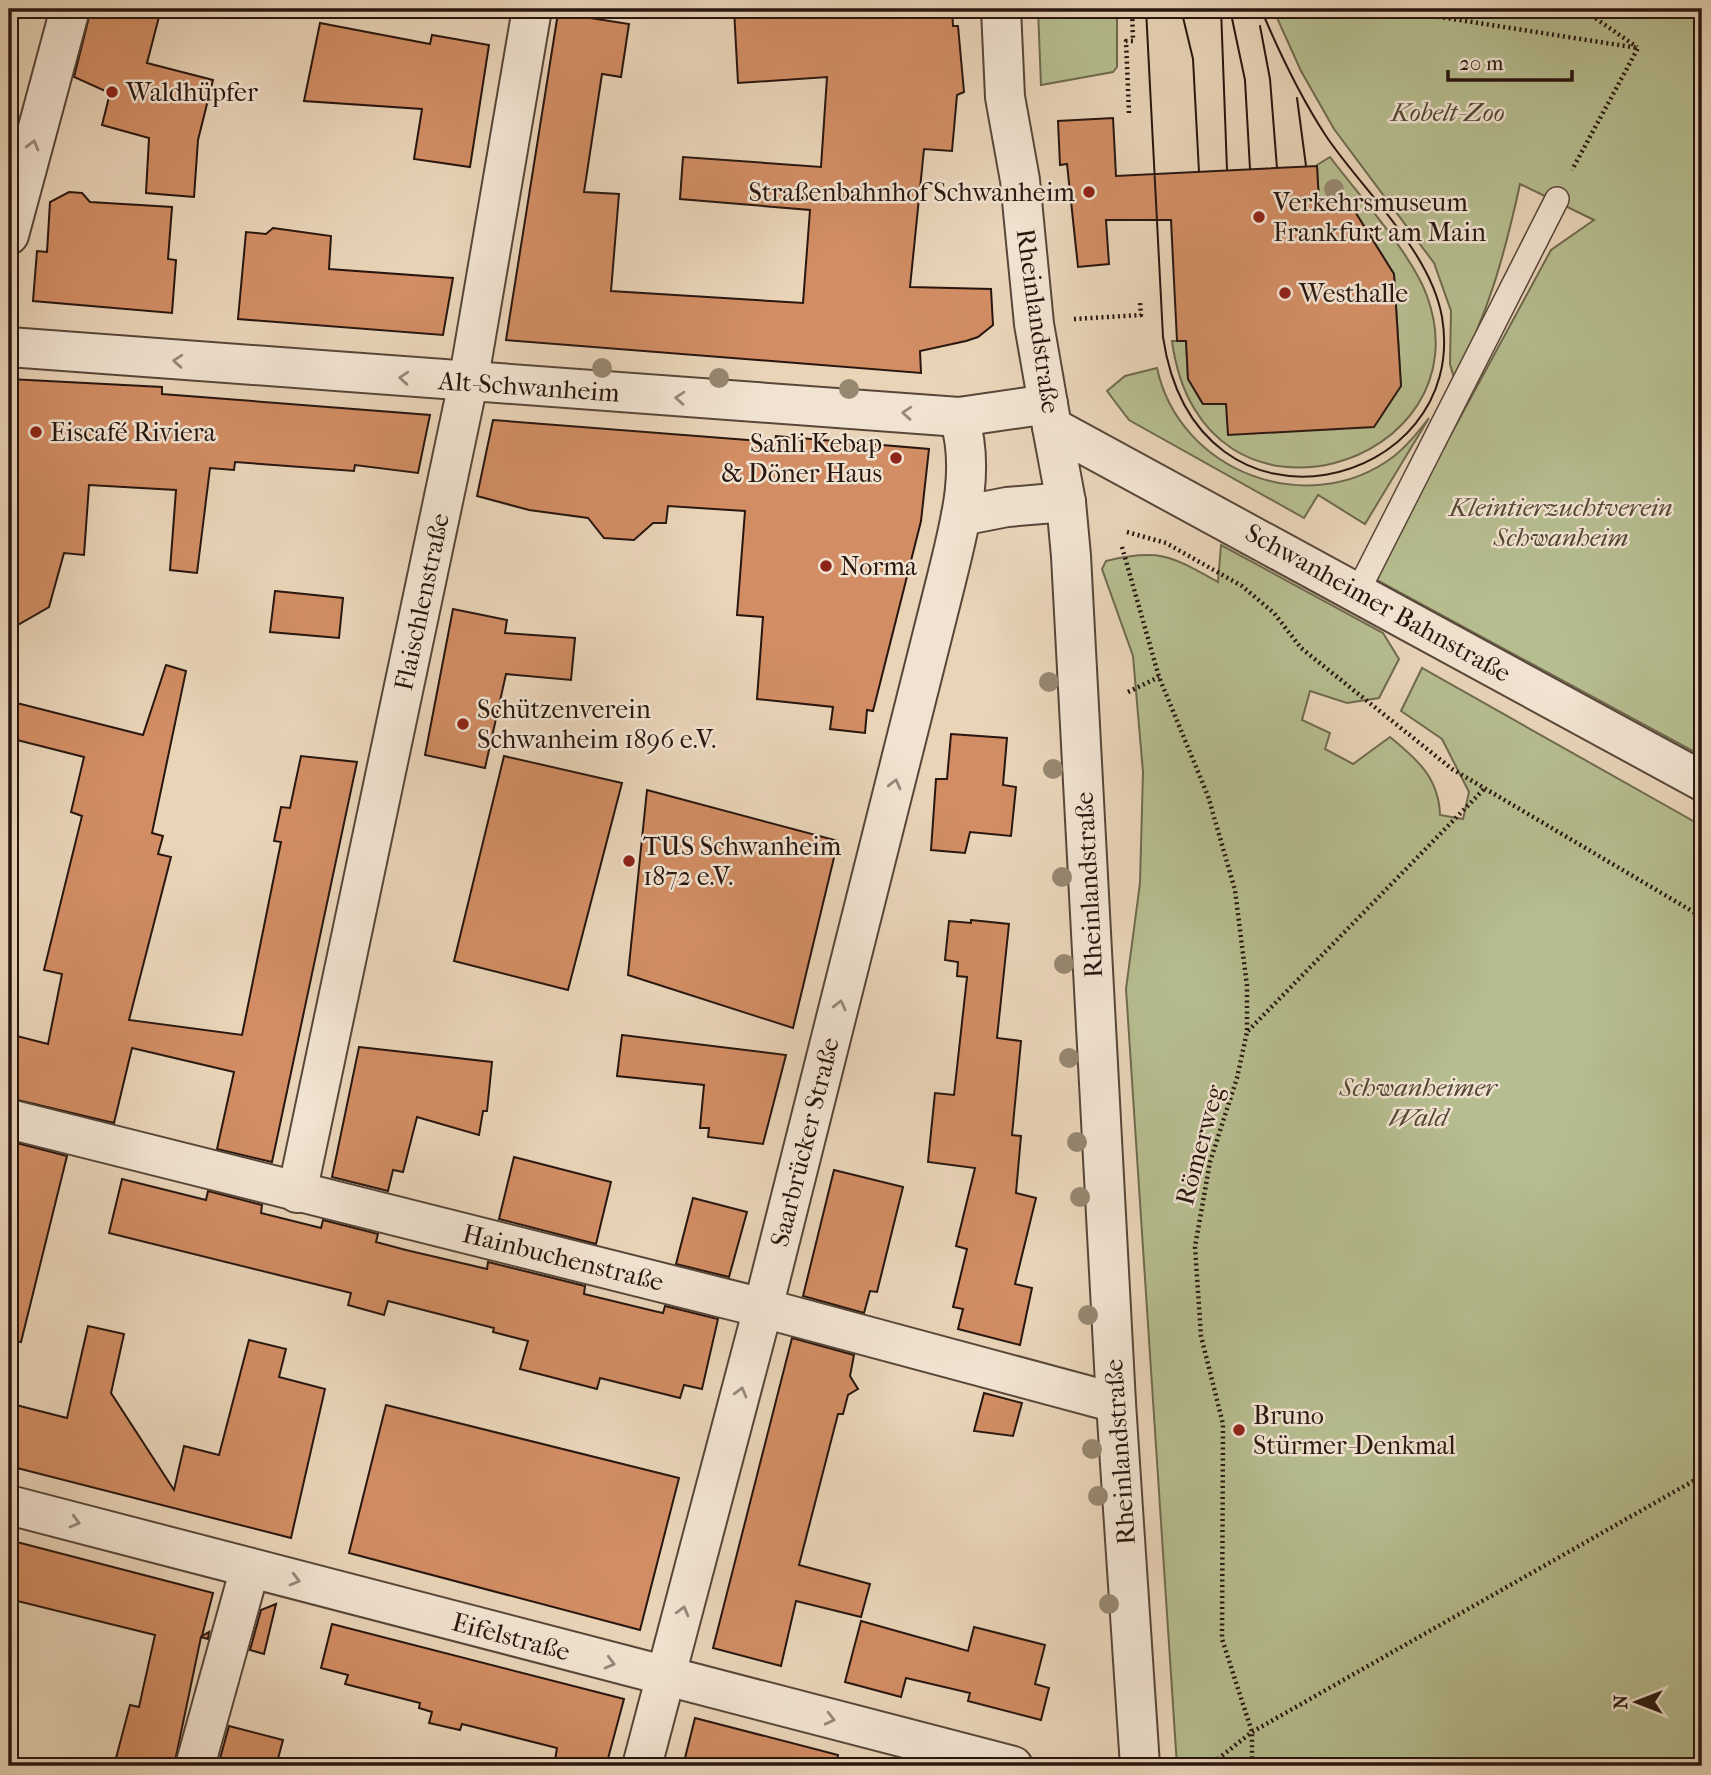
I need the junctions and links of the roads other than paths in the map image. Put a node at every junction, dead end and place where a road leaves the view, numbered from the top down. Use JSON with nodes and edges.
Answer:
{"nodes":[{"id":1,"x":70,"y":9,"type":"edge"},
{"id":2,"x":532,"y":9,"type":"edge"},
{"id":3,"x":1001,"y":9,"type":"edge"},
{"id":4,"x":1557,"y":199,"type":"road end"},
{"id":5,"x":9,"y":235,"type":"edge"},
{"id":6,"x":9,"y":347,"type":"edge"},
{"id":7,"x":468,"y":383,"type":"junction"},
{"id":8,"x":1050,"y":416,"type":"junction"},
{"id":9,"x":959,"y":417,"type":"junction"},
{"id":10,"x":1066,"y":502,"type":"junction"},
{"id":11,"x":961,"y":516,"type":"junction"},
{"id":12,"x":1358,"y":591,"type":"junction"},
{"id":13,"x":1702,"y":781,"type":"edge"},
{"id":14,"x":9,"y":1119,"type":"edge"},
{"id":15,"x":297,"y":1193,"type":"junction"},
{"id":16,"x":764,"y":1308,"type":"junction"},
{"id":17,"x":1116,"y":1403,"type":"junction"},
{"id":18,"x":9,"y":1505,"type":"edge"},
{"id":19,"x":250,"y":1569,"type":"junction"},
{"id":20,"x":666,"y":1678,"type":"junction"},
{"id":21,"x":195,"y":1766,"type":"edge"},
{"id":22,"x":642,"y":1766,"type":"edge"},
{"id":23,"x":1013,"y":1766,"type":"edge"},
{"id":24,"x":1140,"y":1766,"type":"edge"}],
"edges":[{"from":5,"to":1,"type":"street","one_way":true},
{"from":2,"to":7,"type":"street","name":"Flaischlenstraße"},
{"from":3,"to":8,"type":"street","name":"Rheinlandstraße"},
{"from":4,"to":12,"type":"lane"},
{"from":7,"to":6,"type":"street","name":"Alt-Schwanheim","one_way":true},
{"from":9,"to":7,"type":"street","name":"Alt-Schwanheim","one_way":true},
{"from":7,"to":15,"type":"street","name":"Flaischlenstraße"},
{"from":8,"to":9,"type":"street","name":"Alt-Schwanheim"},
{"from":8,"to":10,"type":"street","name":"Rheinlandstraße"},
{"from":8,"to":12,"type":"street","name":"Schwanheimer Bahnstraße"},
{"from":9,"to":11,"type":"street","name":"Saarbrücker Straße"},
{"from":10,"to":11,"type":"street"},
{"from":10,"to":17,"type":"street","name":"Rheinlandstraße"},
{"from":16,"to":11,"type":"street","name":"Saarbrücker Straße","one_way":true},
{"from":12,"to":13,"type":"street","name":"Schwanheimer Bahnstraße"},
{"from":14,"to":15,"type":"street","name":"Hainbuchenstraße"},
{"from":15,"to":16,"type":"street","name":"Hainbuchenstraße"},
{"from":16,"to":17,"type":"street","name":"Hainbuchenstraße"},
{"from":20,"to":16,"type":"street","name":"Saarbrücker Straße","one_way":true},
{"from":17,"to":24,"type":"street","name":"Rheinlandstraße"},
{"from":18,"to":19,"type":"street","name":"Eifelstraße","one_way":true},
{"from":19,"to":20,"type":"street","name":"Eifelstraße","one_way":true},
{"from":19,"to":21,"type":"street"},
{"from":20,"to":22,"type":"street","name":"Saarbrücker Straße"},
{"from":20,"to":23,"type":"street","name":"Eifelstraße","one_way":true}]}
